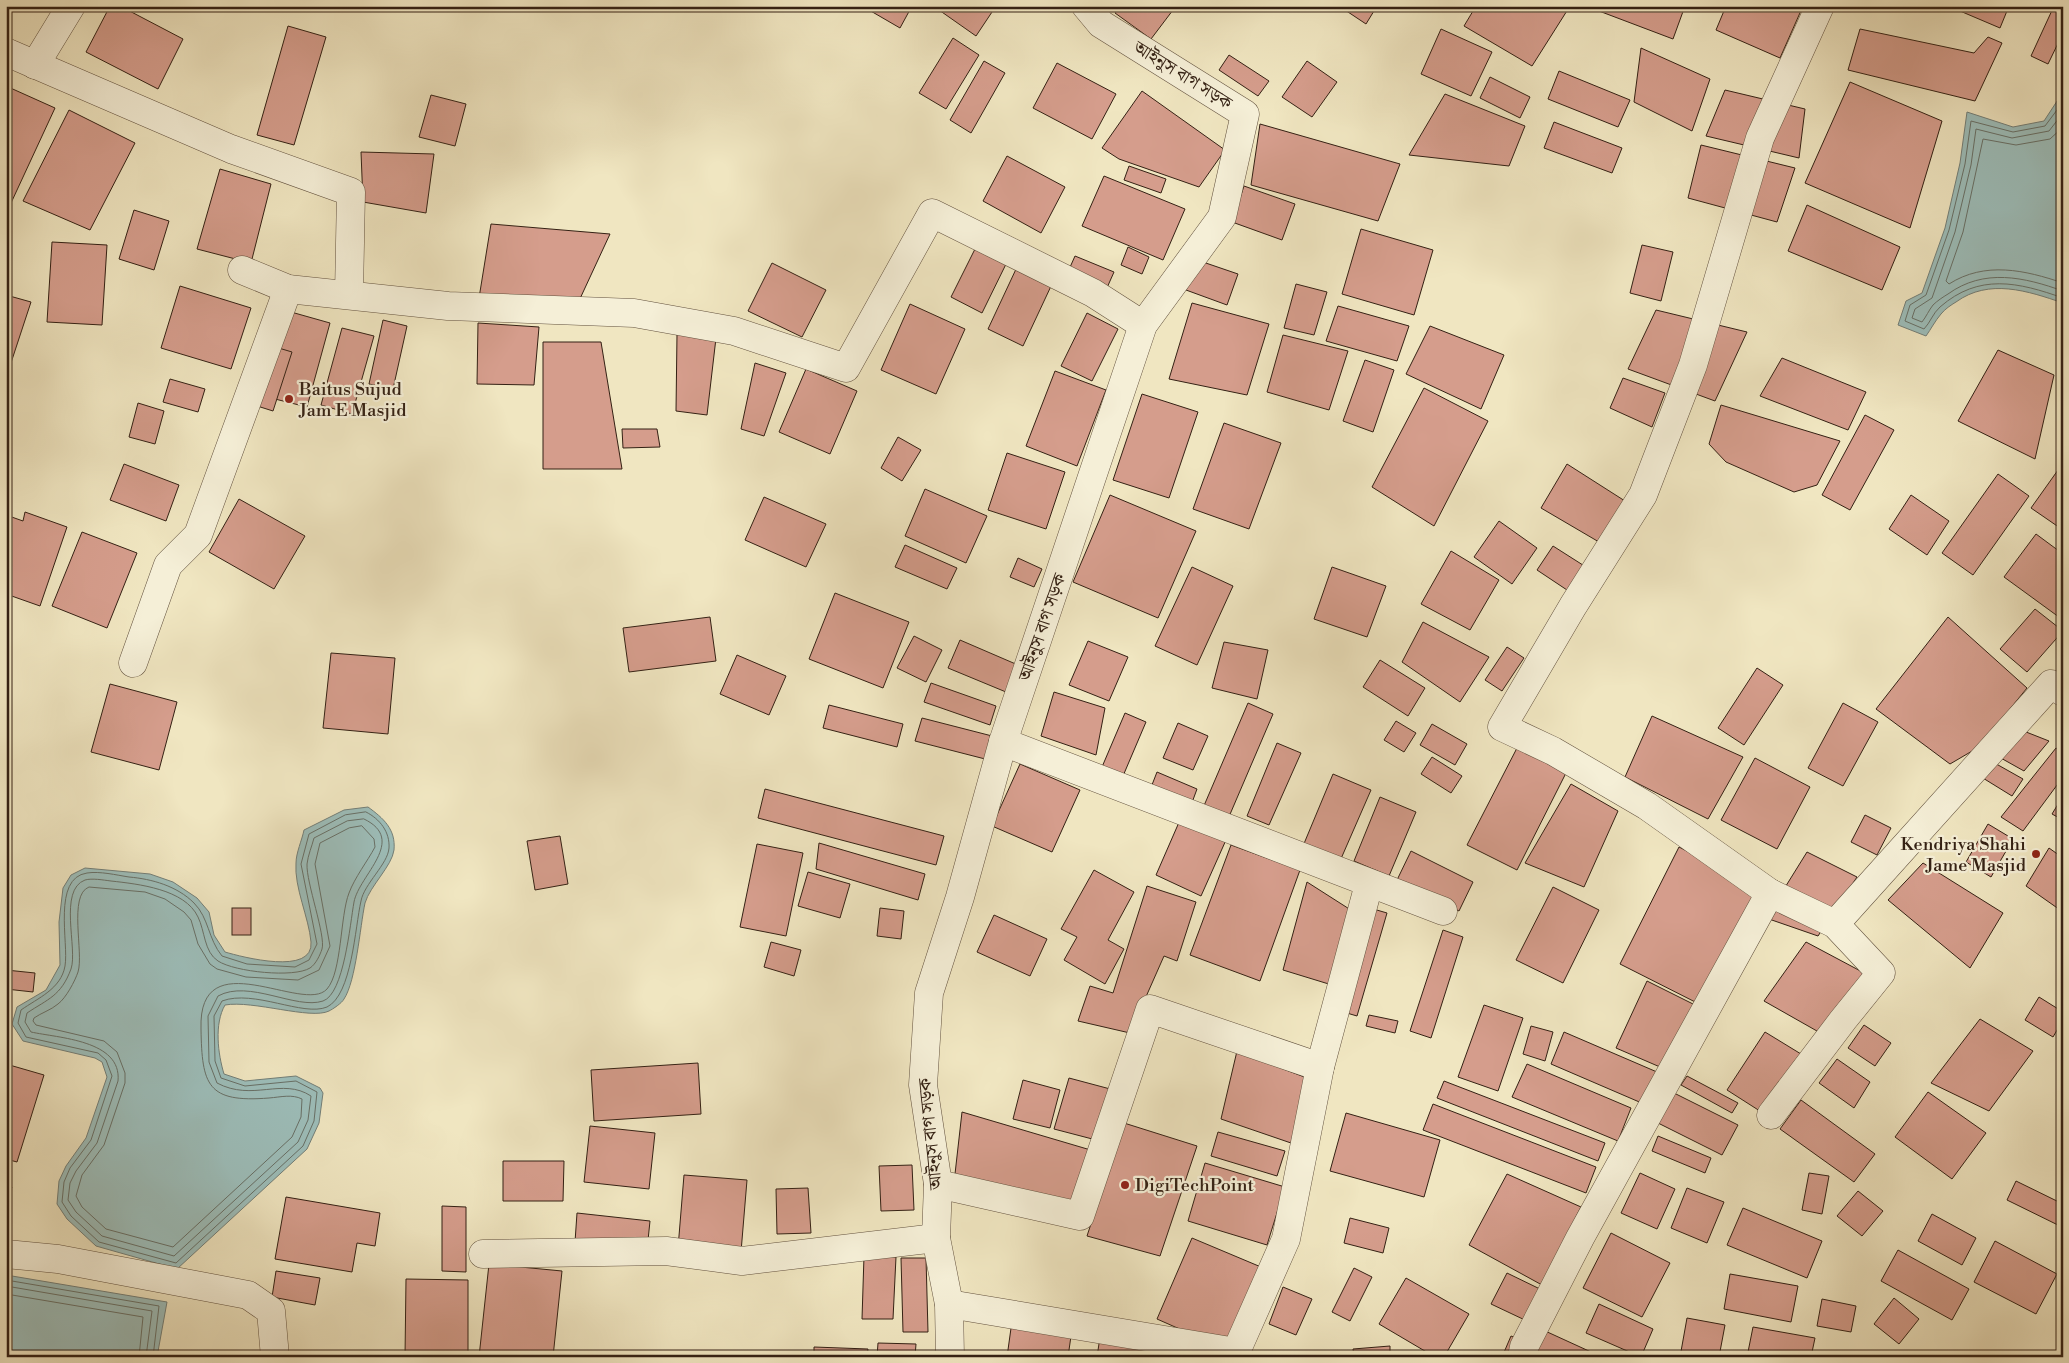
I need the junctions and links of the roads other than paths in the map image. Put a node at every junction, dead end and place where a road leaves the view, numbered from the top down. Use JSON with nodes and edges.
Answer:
{"nodes":[{"id":1,"x":71,"y":6,"type":"edge"},
{"id":2,"x":1086,"y":6,"type":"edge"},
{"id":3,"x":1820,"y":6,"type":"edge"},
{"id":4,"x":6,"y":52,"type":"edge"},
{"id":5,"x":35,"y":65,"type":"junction"},
{"id":6,"x":242,"y":270,"type":"dead end"},
{"id":7,"x":288,"y":289,"type":"junction"},
{"id":8,"x":349,"y":294,"type":"junction"},
{"id":9,"x":1143,"y":325,"type":"junction"},
{"id":10,"x":133,"y":663,"type":"dead end"},
{"id":11,"x":2063,"y":692,"type":"edge"},
{"id":12,"x":1003,"y":742,"type":"junction"},
{"id":13,"x":1369,"y":884,"type":"junction"},
{"id":14,"x":1770,"y":893,"type":"junction"},
{"id":15,"x":1443,"y":911,"type":"dead end"},
{"id":16,"x":1835,"y":924,"type":"junction"},
{"id":17,"x":1320,"y":1067,"type":"junction"},
{"id":18,"x":1771,"y":1115,"type":"dead end"},
{"id":19,"x":938,"y":1184,"type":"junction"},
{"id":20,"x":936,"y":1238,"type":"junction"},
{"id":21,"x":6,"y":1254,"type":"edge"},
{"id":22,"x":483,"y":1254,"type":"dead end"},
{"id":23,"x":949,"y":1304,"type":"junction"},
{"id":24,"x":1244,"y":1354,"type":"edge"},
{"id":25,"x":275,"y":1357,"type":"edge"},
{"id":26,"x":950,"y":1357,"type":"edge"},
{"id":27,"x":1522,"y":1357,"type":"edge"}],
"edges":[{"from":1,"to":5,"type":"street"},
{"from":2,"to":9,"type":"street","name":"আইনুস বাগ সড়ক"},
{"from":3,"to":14,"type":"street"},
{"from":4,"to":5,"type":"street"},
{"from":5,"to":8,"type":"street"},
{"from":6,"to":7,"type":"street"},
{"from":7,"to":8,"type":"street"},
{"from":7,"to":10,"type":"street"},
{"from":8,"to":9,"type":"street"},
{"from":9,"to":12,"type":"street","name":"আইনুস বাগ সড়ক"},
{"from":11,"to":16,"type":"street"},
{"from":12,"to":13,"type":"street"},
{"from":12,"to":19,"type":"street","name":"আইনুস বাগ সড়ক"},
{"from":13,"to":15,"type":"street"},
{"from":13,"to":17,"type":"street"},
{"from":14,"to":16,"type":"street"},
{"from":14,"to":27,"type":"street"},
{"from":16,"to":18,"type":"street"},
{"from":17,"to":19,"type":"street"},
{"from":17,"to":24,"type":"street"},
{"from":19,"to":20,"type":"street","name":"আইনুস বাগ সড়ক"},
{"from":20,"to":22,"type":"street"},
{"from":20,"to":23,"type":"street","name":"আইনুস বাগ সড়ক"},
{"from":21,"to":25,"type":"street"},
{"from":23,"to":24,"type":"street"},
{"from":23,"to":26,"type":"street","name":"আইনুস বাগ সড়ক"}]}
